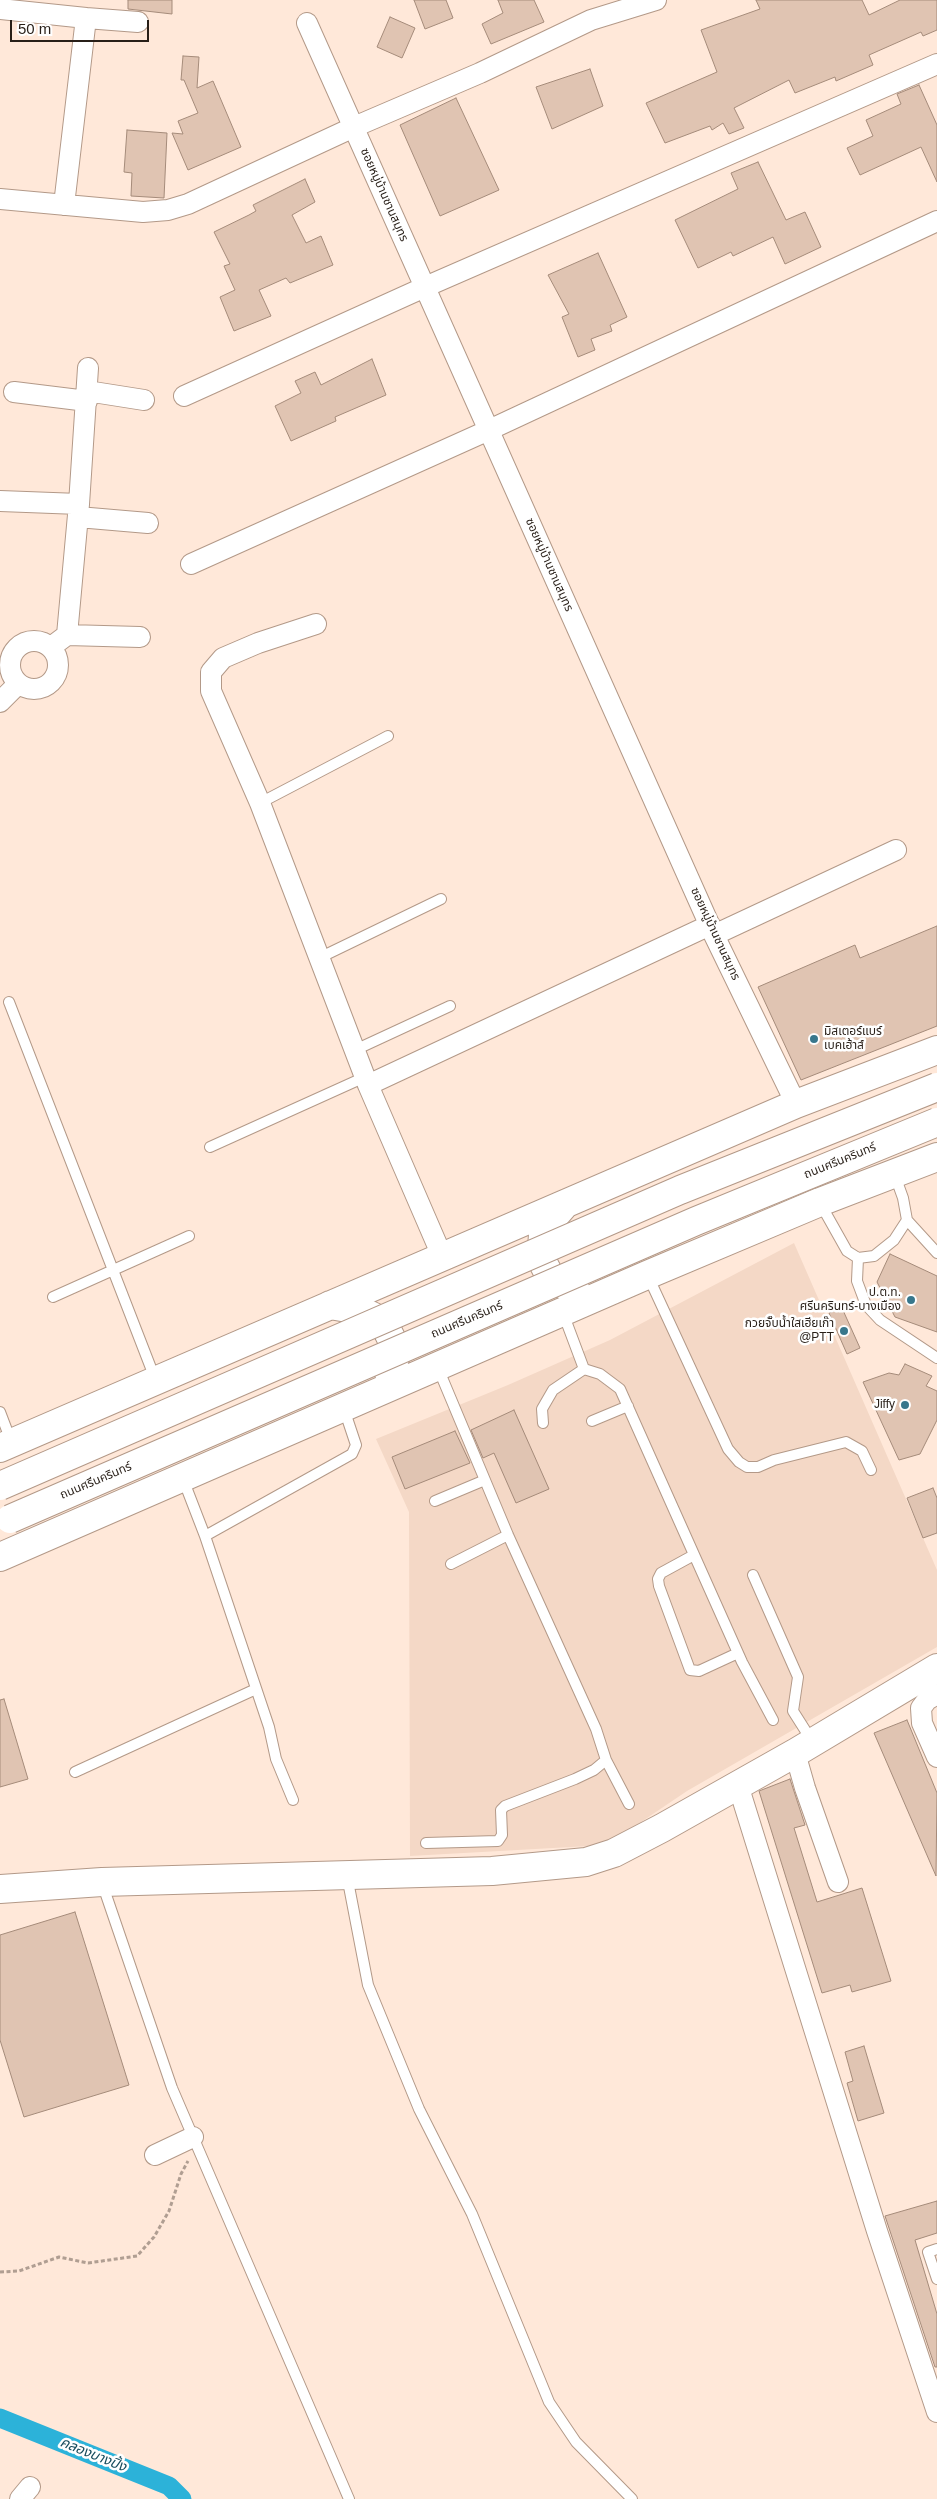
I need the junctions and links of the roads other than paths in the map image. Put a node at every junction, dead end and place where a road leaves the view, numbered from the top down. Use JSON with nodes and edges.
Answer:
{"nodes":[{"id":1,"x":656,"y":0,"type":"edge"},
{"id":2,"x":0,"y":9,"type":"edge"},
{"id":3,"x":86,"y":18,"type":"junction"},
{"id":4,"x":138,"y":22,"type":"dead end"},
{"id":5,"x":307,"y":23,"type":"dead end"},
{"id":6,"x":937,"y":64,"type":"edge"},
{"id":7,"x":354,"y":127,"type":"junction"},
{"id":8,"x":0,"y":199,"type":"edge"},
{"id":9,"x":64,"y":205,"type":"junction"},
{"id":10,"x":937,"y":221,"type":"edge"},
{"id":11,"x":425,"y":287,"type":"junction"},
{"id":12,"x":88,"y":368,"type":"dead end"},
{"id":13,"x":14,"y":392,"type":"dead end"},
{"id":14,"x":87,"y":396,"type":"junction"},
{"id":15,"x":184,"y":396,"type":"dead end"},
{"id":16,"x":144,"y":400,"type":"dead end"},
{"id":17,"x":489,"y":430,"type":"junction"},
{"id":18,"x":0,"y":501,"type":"edge"},
{"id":19,"x":78,"y":511,"type":"junction"},
{"id":20,"x":148,"y":522,"type":"dead end"},
{"id":21,"x":191,"y":564,"type":"dead end"},
{"id":22,"x":316,"y":624,"type":"dead end"},
{"id":23,"x":67,"y":635,"type":"junction"},
{"id":24,"x":140,"y":637,"type":"dead end"},
{"id":25,"x":51,"y":647,"type":"junction"},
{"id":26,"x":18,"y":684,"type":"junction"},
{"id":27,"x":0,"y":702,"type":"edge"},
{"id":28,"x":388,"y":736,"type":"dead end"},
{"id":29,"x":260,"y":804,"type":"junction"},
{"id":30,"x":896,"y":850,"type":"dead end"},
{"id":31,"x":441,"y":899,"type":"dead end"},
{"id":32,"x":712,"y":930,"type":"junction"},
{"id":33,"x":319,"y":958,"type":"junction"},
{"id":34,"x":9,"y":1002,"type":"dead end"},
{"id":35,"x":450,"y":1006,"type":"dead end"},
{"id":36,"x":355,"y":1050,"type":"junction"},
{"id":37,"x":937,"y":1050,"type":"edge"},
{"id":38,"x":367,"y":1081,"type":"junction"},
{"id":39,"x":937,"y":1087,"type":"edge"},
{"id":40,"x":796,"y":1104,"type":"junction"},
{"id":41,"x":937,"y":1122,"type":"edge"},
{"id":42,"x":210,"y":1147,"type":"dead end"},
{"id":43,"x":937,"y":1157,"type":"edge"},
{"id":44,"x":894,"y":1172,"type":"junction"},
{"id":45,"x":820,"y":1202,"type":"junction"},
{"id":46,"x":565,"y":1204,"type":"junction"},
{"id":47,"x":906,"y":1220,"type":"junction"},
{"id":48,"x":189,"y":1236,"type":"dead end"},
{"id":49,"x":937,"y":1253,"type":"edge"},
{"id":50,"x":442,"y":1256,"type":"junction"},
{"id":51,"x":858,"y":1258,"type":"junction"},
{"id":52,"x":113,"y":1271,"type":"junction"},
{"id":53,"x":647,"y":1275,"type":"junction"},
{"id":54,"x":607,"y":1293,"type":"junction"},
{"id":55,"x":53,"y":1297,"type":"dead end"},
{"id":56,"x":330,"y":1305,"type":"junction"},
{"id":57,"x":562,"y":1312,"type":"junction"},
{"id":58,"x":937,"y":1358,"type":"edge"},
{"id":59,"x":437,"y":1367,"type":"junction"},
{"id":60,"x":584,"y":1369,"type":"junction"},
{"id":61,"x":156,"y":1381,"type":"junction"},
{"id":62,"x":371,"y":1396,"type":"junction"},
{"id":63,"x":628,"y":1406,"type":"junction"},
{"id":64,"x":343,"y":1408,"type":"junction"},
{"id":65,"x":1,"y":1410,"type":"edge"},
{"id":66,"x":592,"y":1421,"type":"dead end"},
{"id":67,"x":543,"y":1422,"type":"dead end"},
{"id":68,"x":6,"y":1445,"type":"edge"},
{"id":69,"x":871,"y":1470,"type":"dead end"},
{"id":70,"x":182,"y":1478,"type":"junction"},
{"id":71,"x":485,"y":1480,"type":"junction"},
{"id":72,"x":0,"y":1486,"type":"edge"},
{"id":73,"x":435,"y":1501,"type":"dead end"},
{"id":74,"x":5,"y":1521,"type":"edge"},
{"id":75,"x":508,"y":1535,"type":"junction"},
{"id":76,"x":205,"y":1536,"type":"junction"},
{"id":77,"x":694,"y":1554,"type":"junction"},
{"id":78,"x":0,"y":1557,"type":"edge"},
{"id":79,"x":451,"y":1564,"type":"dead end"},
{"id":80,"x":753,"y":1575,"type":"dead end"},
{"id":81,"x":738,"y":1653,"type":"junction"},
{"id":82,"x":937,"y":1668,"type":"edge"},
{"id":83,"x":256,"y":1690,"type":"junction"},
{"id":84,"x":937,"y":1694,"type":"edge"},
{"id":85,"x":773,"y":1720,"type":"dead end"},
{"id":86,"x":803,"y":1747,"type":"junction"},
{"id":87,"x":937,"y":1757,"type":"edge"},
{"id":88,"x":606,"y":1760,"type":"junction"},
{"id":89,"x":75,"y":1772,"type":"dead end"},
{"id":90,"x":738,"y":1785,"type":"junction"},
{"id":91,"x":293,"y":1800,"type":"dead end"},
{"id":92,"x":629,"y":1804,"type":"dead end"},
{"id":93,"x":426,"y":1843,"type":"dead end"},
{"id":94,"x":346,"y":1875,"type":"junction"},
{"id":95,"x":102,"y":1882,"type":"junction"},
{"id":96,"x":838,"y":1882,"type":"dead end"},
{"id":97,"x":0,"y":1889,"type":"edge"},
{"id":98,"x":195,"y":2142,"type":"junction"},
{"id":99,"x":155,"y":2155,"type":"dead end"},
{"id":100,"x":937,"y":2249,"type":"edge"},
{"id":101,"x":937,"y":2279,"type":"edge"},
{"id":102,"x":937,"y":2411,"type":"edge"},
{"id":103,"x":349,"y":2499,"type":"edge"},
{"id":104,"x":632,"y":2499,"type":"edge"}],
"edges":[{"from":1,"to":7,"type":"street"},
{"from":2,"to":3,"type":"street"},
{"from":3,"to":4,"type":"street"},
{"from":3,"to":9,"type":"street"},
{"from":5,"to":7,"type":"street","name":"ซอยหมู่บ้านชานสมุทร"},
{"from":6,"to":11,"type":"street"},
{"from":7,"to":9,"type":"street"},
{"from":7,"to":11,"type":"street","name":"ซอยหมู่บ้านชานสมุทร"},
{"from":8,"to":9,"type":"street"},
{"from":10,"to":17,"type":"street"},
{"from":11,"to":15,"type":"street"},
{"from":11,"to":17,"type":"street","name":"ซอยหมู่บ้านชานสมุทร"},
{"from":12,"to":14,"type":"street"},
{"from":13,"to":14,"type":"street"},
{"from":14,"to":16,"type":"street"},
{"from":14,"to":19,"type":"street"},
{"from":17,"to":21,"type":"street"},
{"from":17,"to":32,"type":"street","name":"ซอยหมู่บ้านชานสมุทร"},
{"from":18,"to":19,"type":"street"},
{"from":19,"to":20,"type":"street"},
{"from":19,"to":23,"type":"street"},
{"from":22,"to":29,"type":"street"},
{"from":23,"to":24,"type":"street"},
{"from":23,"to":25,"type":"street"},
{"from":25,"to":26,"type":"street"},
{"from":25,"to":26,"type":"street"},
{"from":26,"to":27,"type":"street"},
{"from":28,"to":29,"type":"lane"},
{"from":29,"to":33,"type":"street"},
{"from":30,"to":32,"type":"street"},
{"from":31,"to":33,"type":"lane"},
{"from":32,"to":38,"type":"street"},
{"from":32,"to":40,"type":"street","name":"ซอยหมู่บ้านชานสมุทร"},
{"from":33,"to":36,"type":"street"},
{"from":34,"to":52,"type":"lane"},
{"from":35,"to":36,"type":"lane"},
{"from":36,"to":38,"type":"street"},
{"from":37,"to":40,"type":"main road"},
{"from":38,"to":42,"type":"lane"},
{"from":38,"to":50,"type":"street"},
{"from":39,"to":72,"type":"main road","bridge":true},
{"from":40,"to":46,"type":"main road"},
{"from":41,"to":74,"type":"main road","name":"ถนนศรีนครินทร์","bridge":true},
{"from":43,"to":44,"type":"main road"},
{"from":44,"to":45,"type":"main road"},
{"from":44,"to":47,"type":"lane"},
{"from":45,"to":51,"type":"lane"},
{"from":45,"to":53,"type":"main road"},
{"from":46,"to":50,"type":"main road"},
{"from":46,"to":54,"type":"main road"},
{"from":47,"to":49,"type":"lane"},
{"from":47,"to":51,"type":"lane"},
{"from":48,"to":52,"type":"lane"},
{"from":50,"to":56,"type":"main road"},
{"from":51,"to":58,"type":"lane"},
{"from":52,"to":55,"type":"lane"},
{"from":52,"to":61,"type":"lane"},
{"from":53,"to":54,"type":"main road"},
{"from":53,"to":69,"type":"lane"},
{"from":54,"to":57,"type":"main road"},
{"from":56,"to":61,"type":"main road"},
{"from":56,"to":62,"type":"main road"},
{"from":57,"to":59,"type":"main road"},
{"from":57,"to":60,"type":"lane"},
{"from":59,"to":62,"type":"main road"},
{"from":59,"to":71,"type":"lane"},
{"from":60,"to":63,"type":"lane"},
{"from":60,"to":67,"type":"lane"},
{"from":61,"to":68,"type":"main road"},
{"from":62,"to":64,"type":"main road"},
{"from":63,"to":66,"type":"lane"},
{"from":63,"to":77,"type":"lane"},
{"from":64,"to":70,"type":"main road"},
{"from":64,"to":76,"type":"lane"},
{"from":65,"to":68,"type":"lane"},
{"from":70,"to":76,"type":"lane"},
{"from":70,"to":78,"type":"main road"},
{"from":71,"to":73,"type":"lane"},
{"from":71,"to":75,"type":"lane"},
{"from":75,"to":79,"type":"lane"},
{"from":75,"to":88,"type":"lane"},
{"from":76,"to":83,"type":"lane"},
{"from":77,"to":81,"type":"lane"},
{"from":77,"to":81,"type":"lane"},
{"from":80,"to":86,"type":"lane"},
{"from":81,"to":85,"type":"lane"},
{"from":82,"to":86,"type":"main road"},
{"from":83,"to":89,"type":"lane"},
{"from":83,"to":91,"type":"lane"},
{"from":84,"to":87,"type":"street"},
{"from":86,"to":90,"type":"main road"},
{"from":86,"to":96,"type":"street"},
{"from":88,"to":92,"type":"lane"},
{"from":88,"to":93,"type":"lane"},
{"from":90,"to":94,"type":"main road"},
{"from":90,"to":102,"type":"street"},
{"from":94,"to":95,"type":"main road"},
{"from":94,"to":104,"type":"lane"},
{"from":95,"to":97,"type":"main road"},
{"from":95,"to":98,"type":"lane"},
{"from":98,"to":99,"type":"street"},
{"from":98,"to":103,"type":"lane"},
{"from":100,"to":101,"type":"lane"}]}
